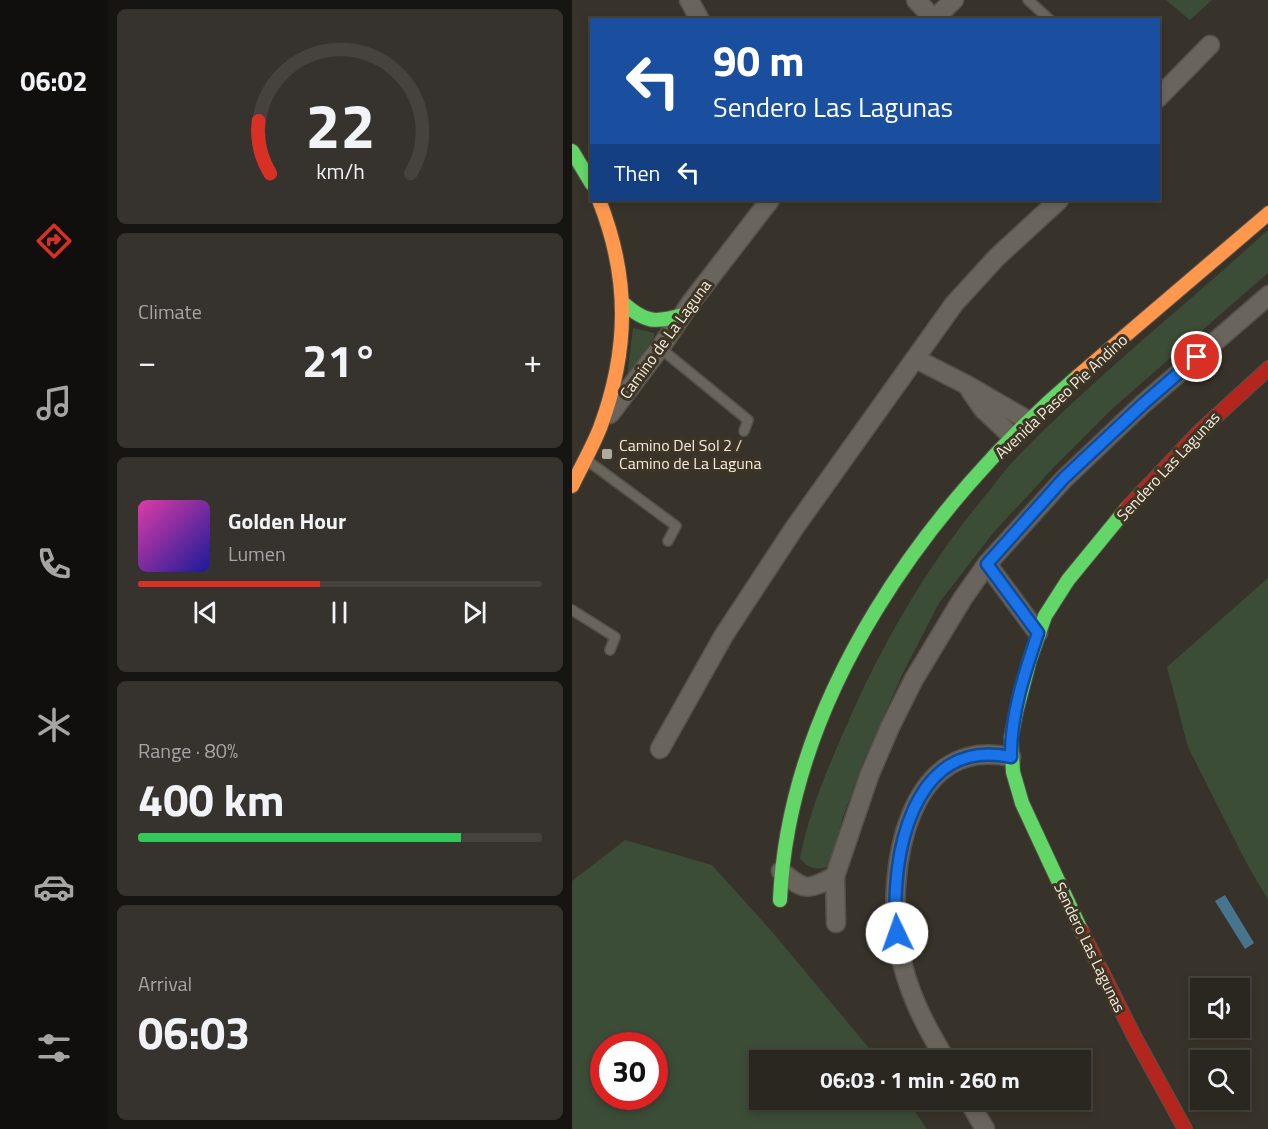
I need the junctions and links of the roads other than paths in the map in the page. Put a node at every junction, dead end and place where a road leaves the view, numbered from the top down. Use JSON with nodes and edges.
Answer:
{"nodes":[{"id":1,"x":689,"y":0,"type":"edge"},
{"id":2,"x":916,"y":0,"type":"edge"},
{"id":3,"x":954,"y":0,"type":"edge"},
{"id":4,"x":1028,"y":0,"type":"edge"},
{"id":5,"x":699,"y":18,"type":"edge"},
{"id":6,"x":933,"y":18,"type":"edge"},
{"id":7,"x":935,"y":18,"type":"edge"},
{"id":8,"x":1048,"y":18,"type":"edge"},
{"id":9,"x":1210,"y":45,"type":"dead end"},
{"id":10,"x":1160,"y":96,"type":"edge"},
{"id":11,"x":572,"y":151,"type":"edge"},
{"id":12,"x":590,"y":181,"type":"edge"},
{"id":13,"x":599,"y":201,"type":"edge"},
{"id":14,"x":769,"y":201,"type":"edge"},
{"id":15,"x":1058,"y":201,"type":"edge"},
{"id":16,"x":1268,"y":213,"type":"edge"},
{"id":17,"x":1268,"y":295,"type":"edge"},
{"id":18,"x":623,"y":303,"type":"junction"},
{"id":19,"x":683,"y":315,"type":"junction"},
{"id":20,"x":660,"y":348,"type":"junction"},
{"id":21,"x":916,"y":359,"type":"junction"},
{"id":22,"x":1268,"y":368,"type":"edge"},
{"id":23,"x":967,"y":385,"type":"junction"},
{"id":24,"x":1029,"y":421,"type":"junction"},
{"id":25,"x":600,"y":428,"type":"junction"},
{"id":26,"x":744,"y":431,"type":"dead end"},
{"id":27,"x":1013,"y":437,"type":"junction"},
{"id":28,"x":585,"y":459,"type":"junction"},
{"id":29,"x":572,"y":486,"type":"edge"},
{"id":30,"x":668,"y":542,"type":"dead end"},
{"id":31,"x":987,"y":564,"type":"junction"},
{"id":32,"x":572,"y":610,"type":"edge"},
{"id":33,"x":1038,"y":633,"type":"junction"},
{"id":34,"x":610,"y":650,"type":"dead end"},
{"id":35,"x":660,"y":749,"type":"dead end"},
{"id":36,"x":1011,"y":757,"type":"junction"},
{"id":37,"x":781,"y":871,"type":"junction"},
{"id":38,"x":835,"y":876,"type":"junction"},
{"id":39,"x":780,"y":900,"type":"dead end"},
{"id":40,"x":836,"y":923,"type":"dead end"},
{"id":41,"x":941,"y":1050,"type":"edge"},
{"id":42,"x":974,"y":1110,"type":"edge"},
{"id":43,"x":985,"y":1129,"type":"edge"},
{"id":44,"x":1185,"y":1129,"type":"edge"}],
"edges":[{"from":1,"to":5,"type":"street"},
{"from":2,"to":6,"type":"street"},
{"from":3,"to":7,"type":"street"},
{"from":4,"to":8,"type":"lane"},
{"from":9,"to":10,"type":"street"},
{"from":11,"to":12,"type":"street"},
{"from":13,"to":18,"type":"street"},
{"from":14,"to":19,"type":"street","name":"Camino de La Laguna"},
{"from":15,"to":21,"type":"street"},
{"from":16,"to":24,"type":"street","name":"Avenida Paseo Pie Andino"},
{"from":17,"to":31,"type":"street"},
{"from":18,"to":19,"type":"street"},
{"from":18,"to":25,"type":"street"},
{"from":19,"to":20,"type":"street","name":"Camino de La Laguna"},
{"from":20,"to":25,"type":"street","name":"Camino de La Laguna"},
{"from":20,"to":26,"type":"lane"},
{"from":21,"to":23,"type":"street"},
{"from":21,"to":35,"type":"street"},
{"from":22,"to":33,"type":"street","name":"Sendero Las Lagunas"},
{"from":23,"to":24,"type":"street"},
{"from":23,"to":27,"type":"street"},
{"from":24,"to":27,"type":"street","name":"Avenida Paseo Pie Andino"},
{"from":25,"to":28,"type":"street","name":"Camino de La Laguna"},
{"from":27,"to":37,"type":"street","name":"Avenida Paseo Pie Andino"},
{"from":28,"to":29,"type":"street","name":"Camino de La Laguna"},
{"from":28,"to":30,"type":"lane"},
{"from":31,"to":33,"type":"street"},
{"from":31,"to":38,"type":"street"},
{"from":32,"to":34,"type":"lane"},
{"from":33,"to":36,"type":"street","name":"Sendero Las Lagunas"},
{"from":36,"to":41,"type":"street"},
{"from":36,"to":44,"type":"street","name":"Sendero Las Lagunas"},
{"from":37,"to":38,"type":"street"},
{"from":37,"to":39,"type":"street","name":"Avenida Paseo Pie Andino"},
{"from":38,"to":40,"type":"street"},
{"from":42,"to":43,"type":"street"}]}
